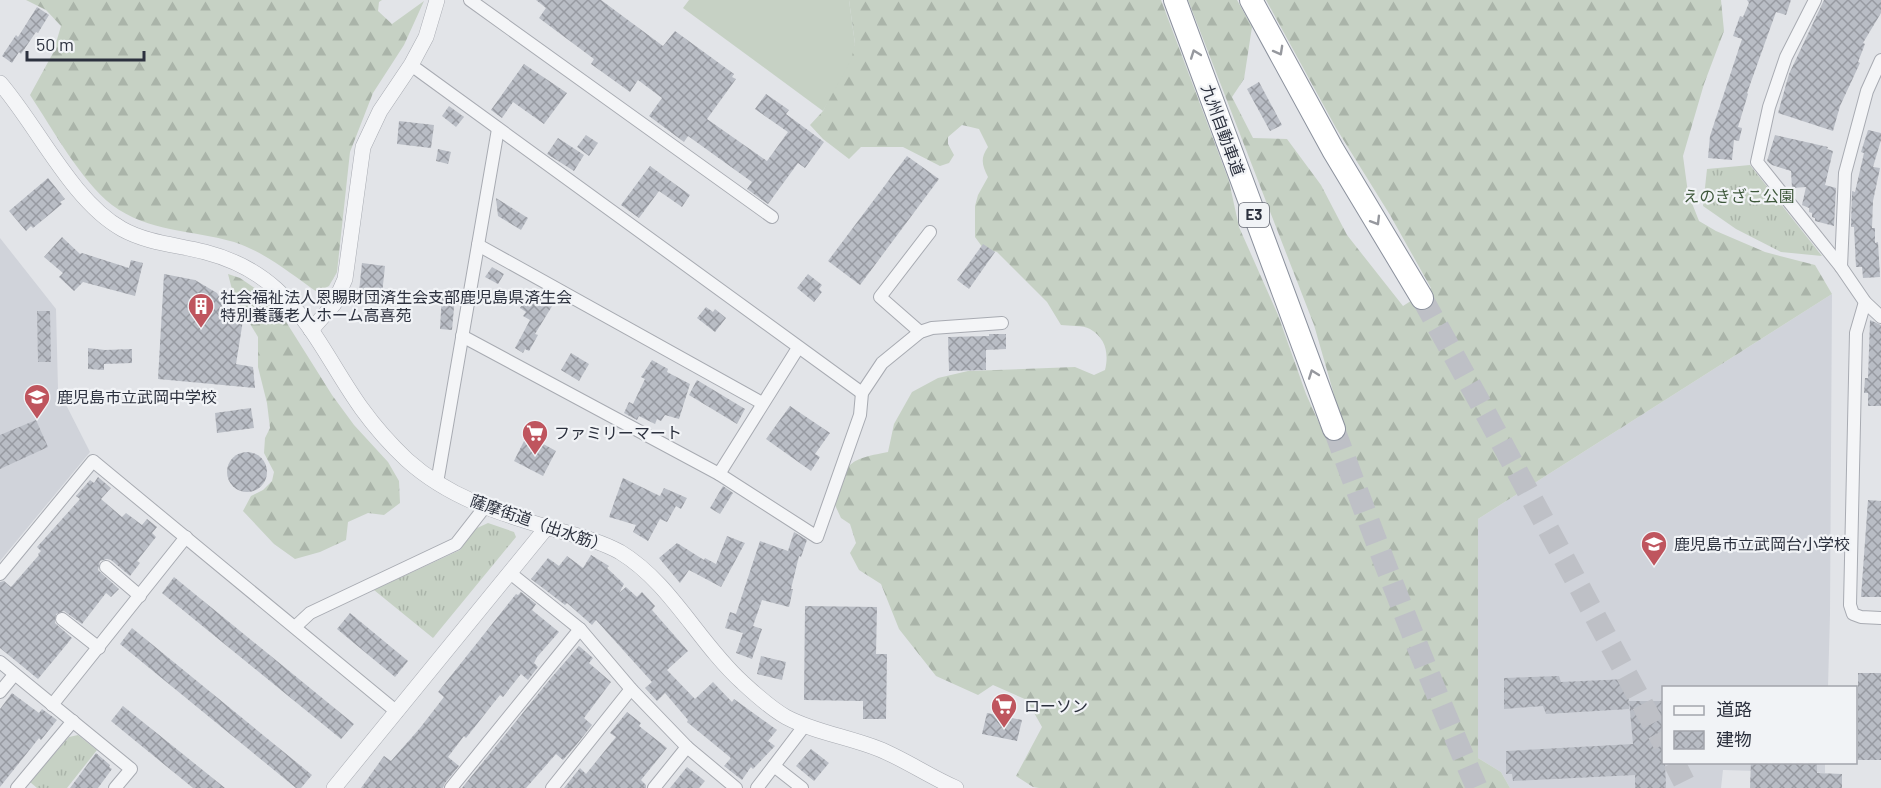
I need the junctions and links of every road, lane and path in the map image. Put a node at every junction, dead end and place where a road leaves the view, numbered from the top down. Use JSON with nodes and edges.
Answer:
{"nodes":[{"id":1,"x":437,"y":0,"type":"edge"},
{"id":2,"x":470,"y":0,"type":"edge"},
{"id":3,"x":1175,"y":0,"type":"edge"},
{"id":4,"x":1251,"y":0,"type":"edge"},
{"id":5,"x":1815,"y":0,"type":"edge"},
{"id":6,"x":1881,"y":60,"type":"edge"},
{"id":7,"x":411,"y":64,"type":"junction"},
{"id":8,"x":0,"y":83,"type":"edge"},
{"id":9,"x":498,"y":129,"type":"junction"},
{"id":10,"x":772,"y":217,"type":"dead end"},
{"id":11,"x":930,"y":232,"type":"dead end"},
{"id":12,"x":478,"y":245,"type":"junction"},
{"id":13,"x":1841,"y":267,"type":"junction"},
{"id":14,"x":1422,"y":298,"type":"tunnel mouth"},
{"id":15,"x":1865,"y":302,"type":"junction"},
{"id":16,"x":1881,"y":317,"type":"edge"},
{"id":17,"x":1002,"y":323,"type":"dead end"},
{"id":18,"x":311,"y":330,"type":"junction"},
{"id":19,"x":920,"y":332,"type":"junction"},
{"id":20,"x":462,"y":336,"type":"junction"},
{"id":21,"x":798,"y":348,"type":"junction"},
{"id":22,"x":862,"y":393,"type":"junction"},
{"id":23,"x":762,"y":404,"type":"junction"},
{"id":24,"x":1334,"y":429,"type":"tunnel mouth"},
{"id":25,"x":719,"y":474,"type":"junction"},
{"id":26,"x":436,"y":483,"type":"junction"},
{"id":27,"x":484,"y":508,"type":"junction"},
{"id":28,"x":547,"y":527,"type":"junction"},
{"id":29,"x":186,"y":537,"type":"junction"},
{"id":30,"x":106,"y":567,"type":"dead end"},
{"id":31,"x":510,"y":573,"type":"junction"},
{"id":32,"x":0,"y":574,"type":"edge"},
{"id":33,"x":140,"y":596,"type":"junction"},
{"id":34,"x":1881,"y":618,"type":"edge"},
{"id":35,"x":62,"y":619,"type":"dead end"},
{"id":36,"x":296,"y":627,"type":"junction"},
{"id":37,"x":580,"y":629,"type":"junction"},
{"id":38,"x":99,"y":648,"type":"junction"},
{"id":39,"x":0,"y":662,"type":"edge"},
{"id":40,"x":14,"y":675,"type":"junction"},
{"id":41,"x":631,"y":689,"type":"junction"},
{"id":42,"x":0,"y":692,"type":"edge"},
{"id":43,"x":52,"y":705,"type":"junction"},
{"id":44,"x":397,"y":712,"type":"junction"},
{"id":45,"x":73,"y":721,"type":"junction"},
{"id":46,"x":805,"y":724,"type":"junction"},
{"id":47,"x":687,"y":747,"type":"junction"},
{"id":48,"x":774,"y":766,"type":"junction"},
{"id":49,"x":17,"y":788,"type":"edge"},
{"id":50,"x":115,"y":788,"type":"edge"},
{"id":51,"x":334,"y":788,"type":"edge"},
{"id":52,"x":451,"y":788,"type":"edge"},
{"id":53,"x":552,"y":788,"type":"edge"},
{"id":54,"x":654,"y":788,"type":"edge"},
{"id":55,"x":736,"y":788,"type":"edge"},
{"id":56,"x":757,"y":788,"type":"edge"},
{"id":57,"x":802,"y":788,"type":"edge"},
{"id":58,"x":956,"y":788,"type":"edge"}],
"edges":[{"from":1,"to":7,"type":"street"},
{"from":2,"to":10,"type":"street"},
{"from":24,"to":3,"type":"highway","name":"九州自動車道","number":"E3","one_way":true},
{"from":4,"to":14,"type":"highway","one_way":true},
{"from":5,"to":13,"type":"street"},
{"from":6,"to":13,"type":"street"},
{"from":7,"to":9,"type":"street"},
{"from":7,"to":18,"type":"street"},
{"from":8,"to":18,"type":"street","name":"薩摩街道（出水筋）"},
{"from":9,"to":12,"type":"street"},
{"from":9,"to":21,"type":"street"},
{"from":11,"to":19,"type":"street"},
{"from":12,"to":20,"type":"street"},
{"from":12,"to":23,"type":"street"},
{"from":13,"to":15,"type":"street"},
{"from":15,"to":16,"type":"street"},
{"from":15,"to":34,"type":"street"},
{"from":17,"to":19,"type":"street"},
{"from":18,"to":26,"type":"street","name":"薩摩街道（出水筋）"},
{"from":19,"to":22,"type":"street"},
{"from":20,"to":25,"type":"street"},
{"from":20,"to":26,"type":"street"},
{"from":21,"to":22,"type":"street"},
{"from":21,"to":23,"type":"street"},
{"from":22,"to":25,"type":"street"},
{"from":23,"to":25,"type":"street"},
{"from":26,"to":27,"type":"street","name":"薩摩街道（出水筋）"},
{"from":27,"to":28,"type":"street","name":"薩摩街道（出水筋）"},
{"from":27,"to":36,"type":"street"},
{"from":28,"to":31,"type":"street"},
{"from":28,"to":46,"type":"street","name":"薩摩街道（出水筋）"},
{"from":29,"to":32,"type":"street"},
{"from":29,"to":33,"type":"street"},
{"from":29,"to":36,"type":"street"},
{"from":30,"to":33,"type":"street"},
{"from":31,"to":37,"type":"street"},
{"from":31,"to":44,"type":"street"},
{"from":33,"to":38,"type":"street"},
{"from":35,"to":38,"type":"street"},
{"from":36,"to":44,"type":"street"},
{"from":37,"to":41,"type":"street"},
{"from":37,"to":52,"type":"street"},
{"from":38,"to":43,"type":"street"},
{"from":39,"to":40,"type":"street"},
{"from":40,"to":42,"type":"street"},
{"from":40,"to":43,"type":"street"},
{"from":41,"to":47,"type":"street"},
{"from":41,"to":53,"type":"street"},
{"from":43,"to":45,"type":"street"},
{"from":44,"to":51,"type":"street"},
{"from":45,"to":49,"type":"street"},
{"from":45,"to":50,"type":"street"},
{"from":46,"to":48,"type":"street"},
{"from":46,"to":58,"type":"street","name":"薩摩街道（出水筋）"},
{"from":47,"to":54,"type":"street"},
{"from":47,"to":55,"type":"street"},
{"from":48,"to":56,"type":"street"},
{"from":48,"to":57,"type":"street"}]}
